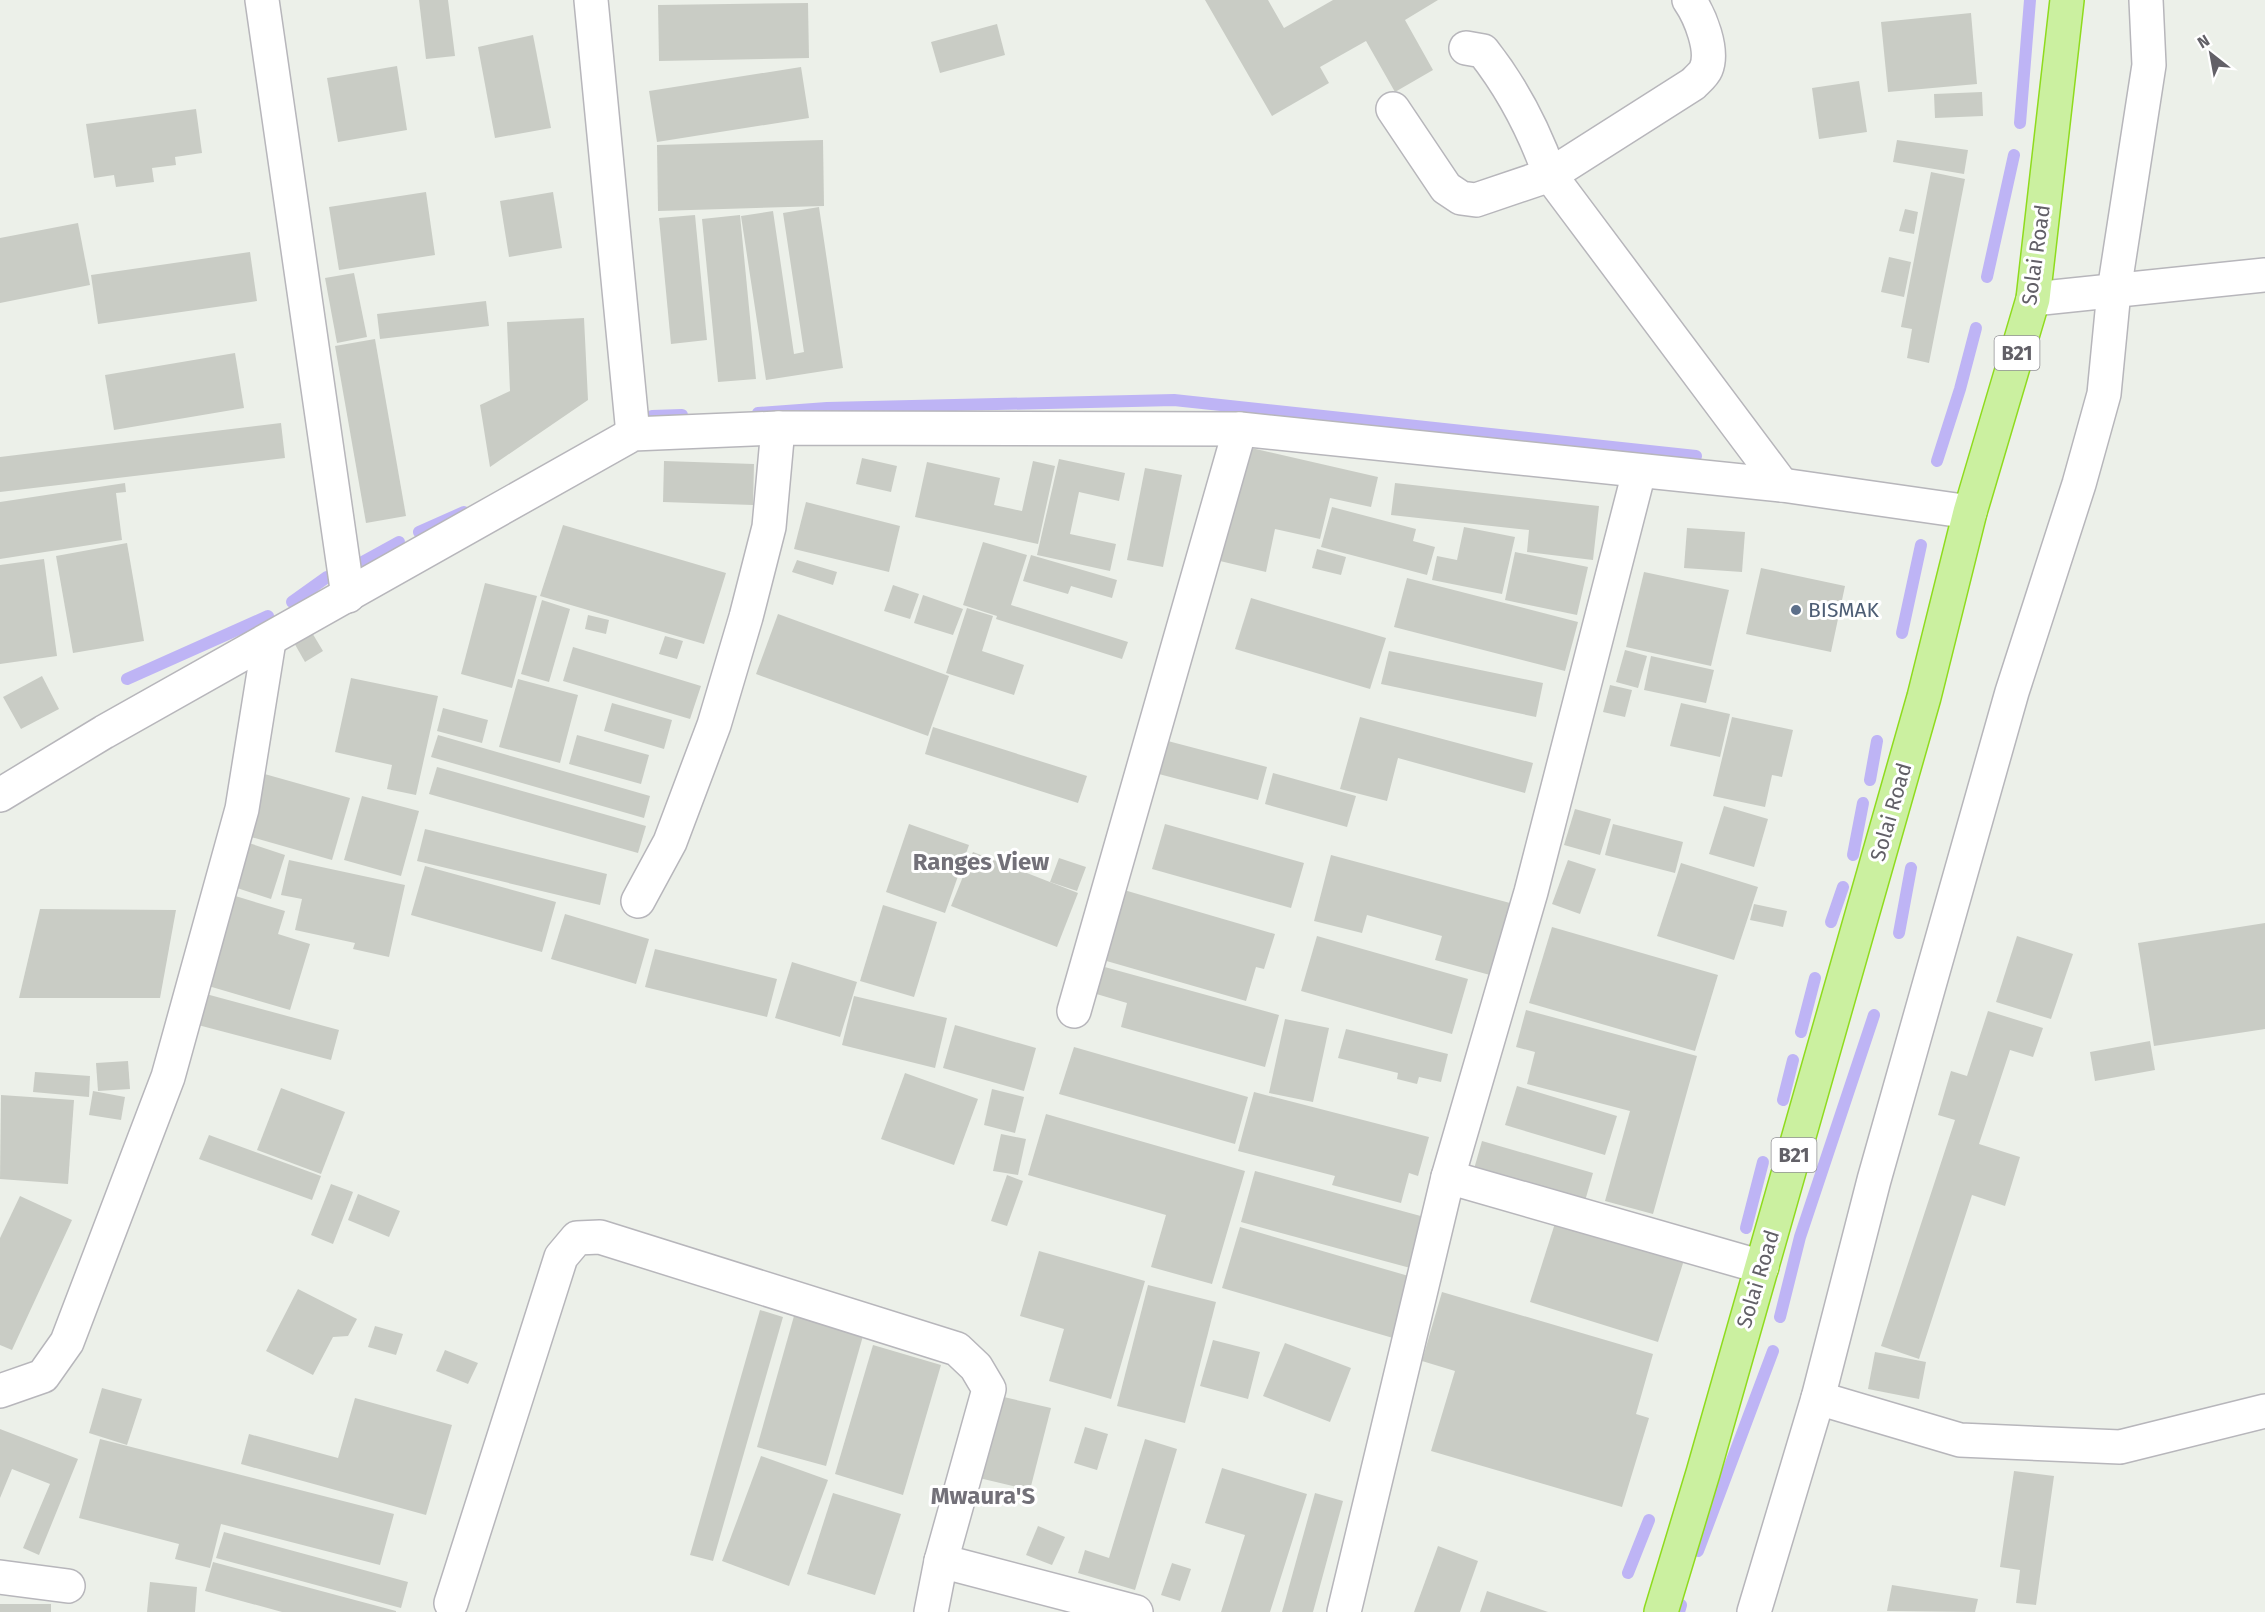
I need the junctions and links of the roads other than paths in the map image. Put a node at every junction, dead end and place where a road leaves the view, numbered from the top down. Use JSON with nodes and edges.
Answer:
{"nodes":[{"id":1,"x":262,"y":0,"type":"edge"},
{"id":2,"x":591,"y":0,"type":"edge"},
{"id":3,"x":1689,"y":0,"type":"edge"},
{"id":4,"x":2067,"y":0,"type":"edge"},
{"id":5,"x":2146,"y":0,"type":"edge"},
{"id":6,"x":1466,"y":48,"type":"dead end"},
{"id":7,"x":1393,"y":109,"type":"dead end"},
{"id":8,"x":1550,"y":175,"type":"junction"},
{"id":9,"x":2265,"y":275,"type":"edge"},
{"id":10,"x":2114,"y":291,"type":"junction"},
{"id":11,"x":2033,"y":299,"type":"junction"},
{"id":12,"x":778,"y":428,"type":"junction"},
{"id":13,"x":1240,"y":429,"type":"junction"},
{"id":14,"x":633,"y":434,"type":"junction"},
{"id":15,"x":1639,"y":472,"type":"junction"},
{"id":16,"x":1782,"y":485,"type":"junction"},
{"id":17,"x":1970,"y":512,"type":"junction"},
{"id":18,"x":348,"y":596,"type":"junction"},
{"id":19,"x":269,"y":641,"type":"junction"},
{"id":20,"x":0,"y":795,"type":"edge"},
{"id":21,"x":638,"y":901,"type":"dead end"},
{"id":22,"x":1074,"y":1011,"type":"dead end"},
{"id":23,"x":1448,"y":1177,"type":"junction"},
{"id":24,"x":1762,"y":1267,"type":"junction"},
{"id":25,"x":0,"y":1391,"type":"edge"},
{"id":26,"x":1818,"y":1398,"type":"junction"},
{"id":27,"x":2265,"y":1411,"type":"edge"},
{"id":28,"x":941,"y":1561,"type":"junction"},
{"id":29,"x":0,"y":1577,"type":"edge"},
{"id":30,"x":68,"y":1586,"type":"dead end"},
{"id":31,"x":452,"y":1603,"type":"dead end"},
{"id":32,"x":931,"y":1612,"type":"edge"},
{"id":33,"x":1136,"y":1612,"type":"edge"},
{"id":34,"x":1344,"y":1612,"type":"edge"},
{"id":35,"x":1661,"y":1612,"type":"edge"},
{"id":36,"x":1754,"y":1612,"type":"edge"}],
"edges":[{"from":1,"to":18,"type":"street"},
{"from":2,"to":14,"type":"street"},
{"from":3,"to":8,"type":"street"},
{"from":4,"to":11,"type":"highway","name":"Solai Road","number":"B21"},
{"from":5,"to":10,"type":"street"},
{"from":6,"to":8,"type":"street"},
{"from":7,"to":8,"type":"street"},
{"from":8,"to":16,"type":"street"},
{"from":9,"to":10,"type":"street"},
{"from":10,"to":11,"type":"street"},
{"from":10,"to":26,"type":"street"},
{"from":11,"to":17,"type":"highway","name":"Solai Road","number":"B21"},
{"from":12,"to":13,"type":"street"},
{"from":12,"to":14,"type":"street"},
{"from":12,"to":21,"type":"street"},
{"from":13,"to":15,"type":"street"},
{"from":13,"to":22,"type":"street"},
{"from":14,"to":18,"type":"street"},
{"from":15,"to":16,"type":"street"},
{"from":15,"to":23,"type":"street"},
{"from":16,"to":17,"type":"street"},
{"from":17,"to":24,"type":"highway","name":"Solai Road","number":"B21"},
{"from":18,"to":19,"type":"street"},
{"from":19,"to":20,"type":"street"},
{"from":19,"to":25,"type":"street"},
{"from":23,"to":24,"type":"street"},
{"from":23,"to":34,"type":"street"},
{"from":24,"to":35,"type":"highway","name":"Solai Road","number":"B21"},
{"from":26,"to":27,"type":"street"},
{"from":26,"to":36,"type":"street"},
{"from":28,"to":31,"type":"street"},
{"from":28,"to":32,"type":"street"},
{"from":28,"to":33,"type":"street"},
{"from":29,"to":30,"type":"street"}]}
